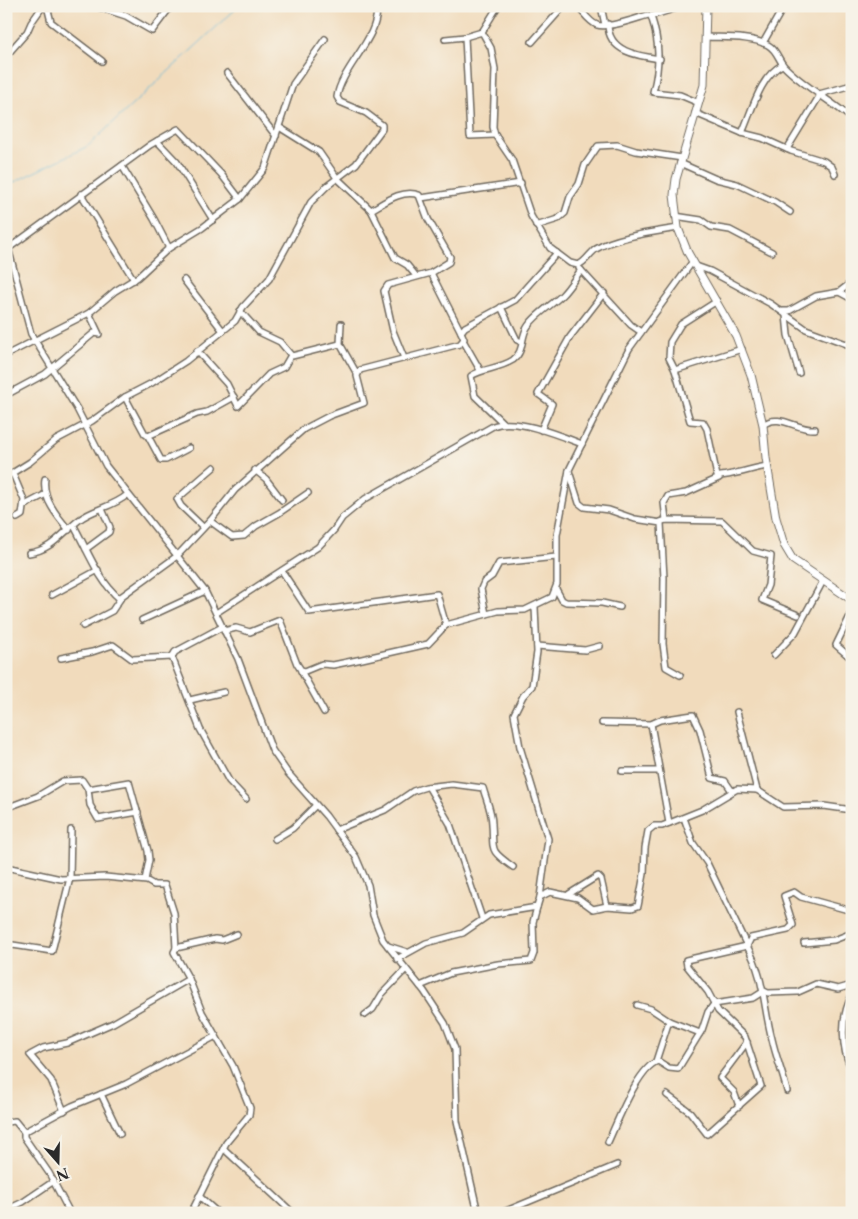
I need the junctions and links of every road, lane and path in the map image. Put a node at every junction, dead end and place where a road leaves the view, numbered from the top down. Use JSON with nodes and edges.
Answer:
{"nodes":[{"id":1,"x":45,"y":6,"type":"edge"},
{"id":2,"x":95,"y":6,"type":"edge"},
{"id":3,"x":171,"y":6,"type":"edge"},
{"id":4,"x":376,"y":6,"type":"edge"},
{"id":5,"x":498,"y":6,"type":"edge"},
{"id":6,"x":564,"y":6,"type":"edge"},
{"id":7,"x":577,"y":6,"type":"edge"},
{"id":8,"x":601,"y":6,"type":"edge"},
{"id":9,"x":683,"y":6,"type":"edge"},
{"id":10,"x":706,"y":6,"type":"edge"},
{"id":11,"x":784,"y":6,"type":"edge"},
{"id":12,"x":651,"y":16,"type":"junction"},
{"id":13,"x":606,"y":24,"type":"junction"},
{"id":14,"x":482,"y":32,"type":"junction"},
{"id":15,"x":465,"y":37,"type":"junction"},
{"id":16,"x":706,"y":37,"type":"junction"},
{"id":17,"x":325,"y":39,"type":"dead end"},
{"id":18,"x":445,"y":39,"type":"dead end"},
{"id":19,"x":532,"y":42,"type":"dead end"},
{"id":20,"x":763,"y":43,"type":"junction"},
{"id":21,"x":6,"y":56,"type":"edge"},
{"id":22,"x":660,"y":59,"type":"junction"},
{"id":23,"x":102,"y":61,"type":"dead end"},
{"id":24,"x":782,"y":65,"type":"junction"},
{"id":25,"x":227,"y":73,"type":"dead end"},
{"id":26,"x":852,"y":85,"type":"edge"},
{"id":27,"x":820,"y":95,"type":"junction"},
{"id":28,"x":700,"y":103,"type":"junction"},
{"id":29,"x":696,"y":113,"type":"junction"},
{"id":30,"x":852,"y":119,"type":"edge"},
{"id":31,"x":279,"y":127,"type":"junction"},
{"id":32,"x":742,"y":133,"type":"junction"},
{"id":33,"x":495,"y":135,"type":"junction"},
{"id":34,"x":276,"y":136,"type":"junction"},
{"id":35,"x":158,"y":141,"type":"junction"},
{"id":36,"x":787,"y":149,"type":"junction"},
{"id":37,"x":681,"y":161,"type":"junction"},
{"id":38,"x":122,"y":166,"type":"junction"},
{"id":39,"x":835,"y":174,"type":"dead end"},
{"id":40,"x":337,"y":178,"type":"junction"},
{"id":41,"x":520,"y":183,"type":"junction"},
{"id":42,"x":81,"y":194,"type":"junction"},
{"id":43,"x":421,"y":198,"type":"junction"},
{"id":44,"x":240,"y":199,"type":"junction"},
{"id":45,"x":371,"y":210,"type":"junction"},
{"id":46,"x":790,"y":212,"type":"dead end"},
{"id":47,"x":675,"y":216,"type":"junction"},
{"id":48,"x":213,"y":220,"type":"junction"},
{"id":49,"x":536,"y":226,"type":"junction"},
{"id":50,"x":678,"y":228,"type":"junction"},
{"id":51,"x":6,"y":240,"type":"edge"},
{"id":52,"x":169,"y":248,"type":"junction"},
{"id":53,"x":772,"y":252,"type":"dead end"},
{"id":54,"x":8,"y":253,"type":"edge"},
{"id":55,"x":557,"y":253,"type":"junction"},
{"id":56,"x":694,"y":264,"type":"junction"},
{"id":57,"x":576,"y":265,"type":"junction"},
{"id":58,"x":581,"y":270,"type":"junction"},
{"id":59,"x":431,"y":273,"type":"junction"},
{"id":60,"x":416,"y":276,"type":"junction"},
{"id":61,"x":134,"y":280,"type":"junction"},
{"id":62,"x":184,"y":280,"type":"dead end"},
{"id":63,"x":852,"y":282,"type":"edge"},
{"id":64,"x":839,"y":292,"type":"junction"},
{"id":65,"x":604,"y":293,"type":"junction"},
{"id":66,"x":852,"y":299,"type":"edge"},
{"id":67,"x":717,"y":302,"type":"junction"},
{"id":68,"x":501,"y":307,"type":"junction"},
{"id":69,"x":240,"y":311,"type":"junction"},
{"id":70,"x":88,"y":313,"type":"junction"},
{"id":71,"x":784,"y":313,"type":"junction"},
{"id":72,"x":341,"y":324,"type":"dead end"},
{"id":73,"x":223,"y":331,"type":"junction"},
{"id":74,"x":461,"y":332,"type":"junction"},
{"id":75,"x":641,"y":332,"type":"junction"},
{"id":76,"x":34,"y":339,"type":"junction"},
{"id":77,"x":464,"y":342,"type":"junction"},
{"id":78,"x":522,"y":342,"type":"junction"},
{"id":79,"x":340,"y":344,"type":"junction"},
{"id":80,"x":852,"y":346,"type":"edge"},
{"id":81,"x":742,"y":349,"type":"junction"},
{"id":82,"x":198,"y":351,"type":"junction"},
{"id":83,"x":6,"y":355,"type":"edge"},
{"id":84,"x":292,"y":356,"type":"junction"},
{"id":85,"x":404,"y":358,"type":"junction"},
{"id":86,"x":52,"y":368,"type":"junction"},
{"id":87,"x":480,"y":370,"type":"junction"},
{"id":88,"x":675,"y":370,"type":"junction"},
{"id":89,"x":799,"y":373,"type":"dead end"},
{"id":90,"x":357,"y":374,"type":"junction"},
{"id":91,"x":6,"y":394,"type":"edge"},
{"id":92,"x":125,"y":396,"type":"junction"},
{"id":93,"x":234,"y":397,"type":"junction"},
{"id":94,"x":503,"y":423,"type":"junction"},
{"id":95,"x":84,"y":425,"type":"junction"},
{"id":96,"x":763,"y":425,"type":"junction"},
{"id":97,"x":815,"y":429,"type":"dead end"},
{"id":98,"x":541,"y":430,"type":"junction"},
{"id":99,"x":148,"y":436,"type":"junction"},
{"id":100,"x":582,"y":444,"type":"junction"},
{"id":101,"x":189,"y":448,"type":"dead end"},
{"id":102,"x":767,"y":466,"type":"junction"},
{"id":103,"x":214,"y":467,"type":"dead end"},
{"id":104,"x":255,"y":470,"type":"junction"},
{"id":105,"x":569,"y":470,"type":"junction"},
{"id":106,"x":13,"y":474,"type":"junction"},
{"id":107,"x":6,"y":477,"type":"edge"},
{"id":108,"x":719,"y":478,"type":"junction"},
{"id":109,"x":45,"y":479,"type":"dead end"},
{"id":110,"x":308,"y":493,"type":"dead end"},
{"id":111,"x":46,"y":494,"type":"junction"},
{"id":112,"x":127,"y":495,"type":"junction"},
{"id":113,"x":282,"y":500,"type":"dead end"},
{"id":114,"x":25,"y":505,"type":"junction"},
{"id":115,"x":102,"y":509,"type":"junction"},
{"id":116,"x":17,"y":518,"type":"dead end"},
{"id":117,"x":210,"y":521,"type":"junction"},
{"id":118,"x":663,"y":521,"type":"junction"},
{"id":119,"x":203,"y":527,"type":"junction"},
{"id":120,"x":71,"y":528,"type":"junction"},
{"id":121,"x":86,"y":549,"type":"junction"},
{"id":122,"x":29,"y":553,"type":"dead end"},
{"id":123,"x":177,"y":556,"type":"junction"},
{"id":124,"x":556,"y":557,"type":"junction"},
{"id":125,"x":98,"y":570,"type":"junction"},
{"id":126,"x":282,"y":571,"type":"junction"},
{"id":127,"x":823,"y":581,"type":"junction"},
{"id":128,"x":556,"y":589,"type":"junction"},
{"id":129,"x":205,"y":591,"type":"junction"},
{"id":130,"x":52,"y":595,"type":"dead end"},
{"id":131,"x":120,"y":599,"type":"junction"},
{"id":132,"x":852,"y":600,"type":"edge"},
{"id":133,"x":535,"y":607,"type":"junction"},
{"id":134,"x":620,"y":607,"type":"dead end"},
{"id":135,"x":216,"y":612,"type":"junction"},
{"id":136,"x":852,"y":612,"type":"edge"},
{"id":137,"x":486,"y":614,"type":"junction"},
{"id":138,"x":798,"y":615,"type":"dead end"},
{"id":139,"x":142,"y":620,"type":"dead end"},
{"id":140,"x":446,"y":625,"type":"junction"},
{"id":141,"x":83,"y":626,"type":"dead end"},
{"id":142,"x":223,"y":629,"type":"junction"},
{"id":143,"x":537,"y":646,"type":"junction"},
{"id":144,"x":600,"y":646,"type":"dead end"},
{"id":145,"x":774,"y":655,"type":"dead end"},
{"id":146,"x":172,"y":657,"type":"junction"},
{"id":147,"x":62,"y":658,"type":"dead end"},
{"id":148,"x":852,"y":659,"type":"edge"},
{"id":149,"x":301,"y":670,"type":"junction"},
{"id":150,"x":680,"y":674,"type":"dead end"},
{"id":151,"x":224,"y":692,"type":"dead end"},
{"id":152,"x":190,"y":700,"type":"junction"},
{"id":153,"x":324,"y":712,"type":"dead end"},
{"id":154,"x":737,"y":712,"type":"dead end"},
{"id":155,"x":602,"y":723,"type":"dead end"},
{"id":156,"x":651,"y":724,"type":"junction"},
{"id":157,"x":622,"y":771,"type":"dead end"},
{"id":158,"x":659,"y":771,"type":"junction"},
{"id":159,"x":429,"y":788,"type":"junction"},
{"id":160,"x":88,"y":789,"type":"junction"},
{"id":161,"x":757,"y":790,"type":"junction"},
{"id":162,"x":732,"y":791,"type":"junction"},
{"id":163,"x":246,"y":799,"type":"dead end"},
{"id":164,"x":316,"y":805,"type":"junction"},
{"id":165,"x":6,"y":808,"type":"edge"},
{"id":166,"x":852,"y":810,"type":"edge"},
{"id":167,"x":138,"y":812,"type":"junction"},
{"id":168,"x":684,"y":818,"type":"junction"},
{"id":169,"x":669,"y":823,"type":"junction"},
{"id":170,"x":70,"y":830,"type":"dead end"},
{"id":171,"x":336,"y":830,"type":"junction"},
{"id":172,"x":275,"y":839,"type":"dead end"},
{"id":173,"x":6,"y":867,"type":"edge"},
{"id":174,"x":513,"y":867,"type":"dead end"},
{"id":175,"x":70,"y":878,"type":"junction"},
{"id":176,"x":145,"y":880,"type":"junction"},
{"id":177,"x":569,"y":894,"type":"junction"},
{"id":178,"x":540,"y":897,"type":"junction"},
{"id":179,"x":607,"y":906,"type":"junction"},
{"id":180,"x":537,"y":907,"type":"junction"},
{"id":181,"x":852,"y":911,"type":"edge"},
{"id":182,"x":482,"y":918,"type":"junction"},
{"id":183,"x":237,"y":934,"type":"dead end"},
{"id":184,"x":851,"y":934,"type":"edge"},
{"id":185,"x":804,"y":943,"type":"dead end"},
{"id":186,"x":6,"y":944,"type":"edge"},
{"id":187,"x":388,"y":946,"type":"junction"},
{"id":188,"x":747,"y":946,"type":"junction"},
{"id":189,"x":176,"y":948,"type":"junction"},
{"id":190,"x":406,"y":952,"type":"junction"},
{"id":191,"x":397,"y":958,"type":"junction"},
{"id":192,"x":406,"y":969,"type":"junction"},
{"id":193,"x":189,"y":979,"type":"junction"},
{"id":194,"x":852,"y":985,"type":"edge"},
{"id":195,"x":420,"y":986,"type":"junction"},
{"id":196,"x":764,"y":991,"type":"junction"},
{"id":197,"x":852,"y":995,"type":"edge"},
{"id":198,"x":714,"y":1004,"type":"junction"},
{"id":199,"x":638,"y":1005,"type":"dead end"},
{"id":200,"x":365,"y":1015,"type":"dead end"},
{"id":201,"x":669,"y":1021,"type":"junction"},
{"id":202,"x":700,"y":1033,"type":"junction"},
{"id":203,"x":216,"y":1036,"type":"junction"},
{"id":204,"x":747,"y":1042,"type":"junction"},
{"id":205,"x":656,"y":1061,"type":"junction"},
{"id":206,"x":852,"y":1069,"type":"edge"},
{"id":207,"x":787,"y":1092,"type":"dead end"},
{"id":208,"x":101,"y":1094,"type":"junction"},
{"id":209,"x":667,"y":1095,"type":"dead end"},
{"id":210,"x":739,"y":1106,"type":"junction"},
{"id":211,"x":64,"y":1111,"type":"junction"},
{"id":212,"x":6,"y":1122,"type":"edge"},
{"id":213,"x":24,"y":1132,"type":"junction"},
{"id":214,"x":120,"y":1134,"type":"dead end"},
{"id":215,"x":608,"y":1142,"type":"dead end"},
{"id":216,"x":224,"y":1149,"type":"junction"},
{"id":217,"x":617,"y":1165,"type":"dead end"},
{"id":218,"x":54,"y":1181,"type":"junction"},
{"id":219,"x":199,"y":1196,"type":"junction"},
{"id":220,"x":6,"y":1210,"type":"edge"},
{"id":221,"x":70,"y":1213,"type":"edge"},
{"id":222,"x":191,"y":1213,"type":"edge"},
{"id":223,"x":218,"y":1213,"type":"edge"},
{"id":224,"x":293,"y":1213,"type":"edge"},
{"id":225,"x":478,"y":1213,"type":"edge"},
{"id":226,"x":501,"y":1213,"type":"edge"}],
"edges":[{"from":1,"to":21,"type":"street"},
{"from":1,"to":23,"type":"street"},
{"from":2,"to":3,"type":"street"},
{"from":4,"to":40,"type":"street"},
{"from":5,"to":14,"type":"street"},
{"from":6,"to":19,"type":"street"},
{"from":7,"to":13,"type":"street"},
{"from":8,"to":13,"type":"street"},
{"from":9,"to":12,"type":"street"},
{"from":10,"to":16,"type":"street"},
{"from":11,"to":20,"type":"street"},
{"from":12,"to":13,"type":"street"},
{"from":12,"to":22,"type":"street"},
{"from":13,"to":22,"type":"street"},
{"from":14,"to":15,"type":"street"},
{"from":14,"to":33,"type":"street"},
{"from":15,"to":18,"type":"street"},
{"from":15,"to":33,"type":"street"},
{"from":16,"to":20,"type":"street"},
{"from":16,"to":28,"type":"street"},
{"from":17,"to":31,"type":"street"},
{"from":20,"to":24,"type":"street"},
{"from":22,"to":28,"type":"street"},
{"from":24,"to":27,"type":"street"},
{"from":24,"to":32,"type":"street"},
{"from":25,"to":34,"type":"street"},
{"from":26,"to":27,"type":"street"},
{"from":27,"to":30,"type":"street"},
{"from":27,"to":36,"type":"street"},
{"from":28,"to":29,"type":"street"},
{"from":29,"to":32,"type":"street"},
{"from":29,"to":37,"type":"street"},
{"from":31,"to":34,"type":"street"},
{"from":31,"to":40,"type":"street"},
{"from":32,"to":36,"type":"street"},
{"from":33,"to":41,"type":"street"},
{"from":34,"to":44,"type":"street"},
{"from":35,"to":38,"type":"street"},
{"from":35,"to":44,"type":"street"},
{"from":35,"to":48,"type":"street"},
{"from":36,"to":39,"type":"street"},
{"from":37,"to":46,"type":"street"},
{"from":37,"to":47,"type":"street"},
{"from":37,"to":49,"type":"street"},
{"from":38,"to":42,"type":"street"},
{"from":38,"to":52,"type":"street"},
{"from":40,"to":45,"type":"street"},
{"from":40,"to":69,"type":"street"},
{"from":41,"to":43,"type":"street"},
{"from":41,"to":49,"type":"street"},
{"from":42,"to":54,"type":"street"},
{"from":42,"to":61,"type":"street"},
{"from":43,"to":45,"type":"street"},
{"from":43,"to":59,"type":"street"},
{"from":44,"to":48,"type":"street"},
{"from":45,"to":60,"type":"street"},
{"from":47,"to":50,"type":"street"},
{"from":47,"to":53,"type":"street"},
{"from":48,"to":52,"type":"street"},
{"from":49,"to":55,"type":"street"},
{"from":50,"to":56,"type":"street"},
{"from":50,"to":57,"type":"street"},
{"from":51,"to":54,"type":"street"},
{"from":52,"to":61,"type":"street"},
{"from":54,"to":76,"type":"street"},
{"from":55,"to":57,"type":"street"},
{"from":55,"to":68,"type":"street"},
{"from":56,"to":67,"type":"street"},
{"from":56,"to":71,"type":"street"},
{"from":56,"to":75,"type":"street"},
{"from":57,"to":58,"type":"street"},
{"from":58,"to":65,"type":"street"},
{"from":58,"to":78,"type":"street"},
{"from":59,"to":60,"type":"street"},
{"from":59,"to":74,"type":"street"},
{"from":60,"to":85,"type":"street"},
{"from":61,"to":70,"type":"street"},
{"from":62,"to":73,"type":"street"},
{"from":63,"to":64,"type":"street"},
{"from":64,"to":66,"type":"street"},
{"from":64,"to":71,"type":"street"},
{"from":65,"to":75,"type":"street"},
{"from":65,"to":98,"type":"street"},
{"from":67,"to":81,"type":"street"},
{"from":67,"to":88,"type":"street"},
{"from":68,"to":74,"type":"street"},
{"from":68,"to":78,"type":"street"},
{"from":69,"to":73,"type":"street"},
{"from":69,"to":84,"type":"street"},
{"from":70,"to":76,"type":"street"},
{"from":70,"to":86,"type":"street"},
{"from":71,"to":80,"type":"street"},
{"from":71,"to":89,"type":"street"},
{"from":72,"to":79,"type":"street"},
{"from":73,"to":82,"type":"street"},
{"from":74,"to":77,"type":"street"},
{"from":75,"to":100,"type":"street"},
{"from":76,"to":83,"type":"street"},
{"from":76,"to":86,"type":"street"},
{"from":77,"to":85,"type":"street"},
{"from":77,"to":87,"type":"street"},
{"from":78,"to":87,"type":"street"},
{"from":79,"to":84,"type":"street"},
{"from":79,"to":90,"type":"street"},
{"from":81,"to":88,"type":"street"},
{"from":81,"to":96,"type":"street"},
{"from":82,"to":92,"type":"street"},
{"from":82,"to":93,"type":"street"},
{"from":84,"to":93,"type":"street"},
{"from":85,"to":90,"type":"street"},
{"from":86,"to":91,"type":"street"},
{"from":86,"to":95,"type":"street"},
{"from":87,"to":94,"type":"street"},
{"from":88,"to":108,"type":"street"},
{"from":90,"to":104,"type":"street"},
{"from":92,"to":95,"type":"street"},
{"from":92,"to":99,"type":"street"},
{"from":93,"to":99,"type":"street"},
{"from":94,"to":98,"type":"street"},
{"from":94,"to":126,"type":"street"},
{"from":95,"to":106,"type":"street"},
{"from":95,"to":112,"type":"street"},
{"from":96,"to":97,"type":"street"},
{"from":96,"to":102,"type":"street"},
{"from":98,"to":100,"type":"street"},
{"from":99,"to":101,"type":"street"},
{"from":100,"to":105,"type":"street"},
{"from":102,"to":108,"type":"street"},
{"from":102,"to":127,"type":"street"},
{"from":103,"to":119,"type":"street"},
{"from":104,"to":113,"type":"street"},
{"from":104,"to":117,"type":"street"},
{"from":105,"to":118,"type":"street"},
{"from":105,"to":124,"type":"street"},
{"from":106,"to":107,"type":"street"},
{"from":106,"to":114,"type":"street"},
{"from":108,"to":118,"type":"street"},
{"from":109,"to":111,"type":"street"},
{"from":110,"to":117,"type":"street"},
{"from":111,"to":114,"type":"street"},
{"from":111,"to":120,"type":"street"},
{"from":112,"to":115,"type":"street"},
{"from":112,"to":123,"type":"street"},
{"from":114,"to":116,"type":"street"},
{"from":115,"to":120,"type":"street"},
{"from":115,"to":121,"type":"street"},
{"from":117,"to":119,"type":"street"},
{"from":118,"to":138,"type":"street"},
{"from":118,"to":150,"type":"street"},
{"from":119,"to":123,"type":"street"},
{"from":120,"to":121,"type":"street"},
{"from":120,"to":122,"type":"street"},
{"from":121,"to":125,"type":"street"},
{"from":123,"to":129,"type":"street"},
{"from":123,"to":131,"type":"street"},
{"from":124,"to":128,"type":"street"},
{"from":124,"to":137,"type":"street"},
{"from":125,"to":130,"type":"street"},
{"from":125,"to":131,"type":"street"},
{"from":126,"to":135,"type":"street"},
{"from":126,"to":140,"type":"street"},
{"from":127,"to":132,"type":"street"},
{"from":127,"to":145,"type":"street"},
{"from":128,"to":133,"type":"street"},
{"from":128,"to":134,"type":"street"},
{"from":129,"to":135,"type":"street"},
{"from":129,"to":139,"type":"street"},
{"from":131,"to":141,"type":"street"},
{"from":133,"to":137,"type":"street"},
{"from":133,"to":143,"type":"street"},
{"from":135,"to":142,"type":"street"},
{"from":136,"to":148,"type":"street"},
{"from":137,"to":140,"type":"street"},
{"from":140,"to":149,"type":"street"},
{"from":142,"to":146,"type":"street"},
{"from":142,"to":149,"type":"street"},
{"from":142,"to":164,"type":"street"},
{"from":143,"to":144,"type":"street"},
{"from":143,"to":178,"type":"street"},
{"from":146,"to":147,"type":"street"},
{"from":146,"to":152,"type":"street"},
{"from":149,"to":153,"type":"street"},
{"from":151,"to":152,"type":"street"},
{"from":152,"to":163,"type":"street"},
{"from":154,"to":161,"type":"street"},
{"from":155,"to":156,"type":"street"},
{"from":156,"to":158,"type":"street"},
{"from":156,"to":162,"type":"street"},
{"from":157,"to":158,"type":"street"},
{"from":158,"to":169,"type":"street"},
{"from":159,"to":171,"type":"street"},
{"from":159,"to":174,"type":"street"},
{"from":159,"to":182,"type":"street"},
{"from":160,"to":165,"type":"street"},
{"from":160,"to":167,"type":"street"},
{"from":160,"to":167,"type":"street"},
{"from":161,"to":162,"type":"street"},
{"from":161,"to":166,"type":"street"},
{"from":162,"to":168,"type":"street"},
{"from":164,"to":171,"type":"street"},
{"from":164,"to":172,"type":"street"},
{"from":167,"to":176,"type":"street"},
{"from":168,"to":169,"type":"street"},
{"from":168,"to":188,"type":"street"},
{"from":169,"to":179,"type":"street"},
{"from":170,"to":175,"type":"street"},
{"from":171,"to":187,"type":"street"},
{"from":173,"to":175,"type":"street"},
{"from":175,"to":176,"type":"street"},
{"from":175,"to":186,"type":"street"},
{"from":176,"to":189,"type":"street"},
{"from":177,"to":178,"type":"street"},
{"from":177,"to":179,"type":"street"},
{"from":177,"to":179,"type":"street"},
{"from":178,"to":180,"type":"street"},
{"from":180,"to":182,"type":"street"},
{"from":180,"to":195,"type":"street"},
{"from":181,"to":188,"type":"street"},
{"from":182,"to":190,"type":"street"},
{"from":183,"to":189,"type":"street"},
{"from":184,"to":185,"type":"street"},
{"from":187,"to":190,"type":"street"},
{"from":187,"to":191,"type":"street"},
{"from":188,"to":196,"type":"street"},
{"from":188,"to":198,"type":"street"},
{"from":189,"to":193,"type":"street"},
{"from":190,"to":191,"type":"street"},
{"from":191,"to":192,"type":"street"},
{"from":192,"to":195,"type":"street"},
{"from":192,"to":200,"type":"street"},
{"from":193,"to":203,"type":"street"},
{"from":193,"to":211,"type":"street"},
{"from":194,"to":196,"type":"street"},
{"from":195,"to":225,"type":"street"},
{"from":196,"to":198,"type":"street"},
{"from":196,"to":207,"type":"street"},
{"from":197,"to":206,"type":"street"},
{"from":198,"to":202,"type":"street"},
{"from":198,"to":204,"type":"street"},
{"from":199,"to":201,"type":"street"},
{"from":201,"to":202,"type":"street"},
{"from":201,"to":205,"type":"street"},
{"from":202,"to":205,"type":"street"},
{"from":203,"to":208,"type":"street"},
{"from":203,"to":216,"type":"street"},
{"from":204,"to":210,"type":"street"},
{"from":204,"to":210,"type":"street"},
{"from":205,"to":215,"type":"street"},
{"from":208,"to":211,"type":"street"},
{"from":208,"to":214,"type":"street"},
{"from":209,"to":210,"type":"street"},
{"from":211,"to":213,"type":"street"},
{"from":212,"to":213,"type":"street"},
{"from":213,"to":218,"type":"street"},
{"from":216,"to":219,"type":"street"},
{"from":216,"to":224,"type":"street"},
{"from":217,"to":226,"type":"street"},
{"from":218,"to":220,"type":"street"},
{"from":218,"to":221,"type":"street"},
{"from":219,"to":222,"type":"street"},
{"from":219,"to":223,"type":"street"}]}
